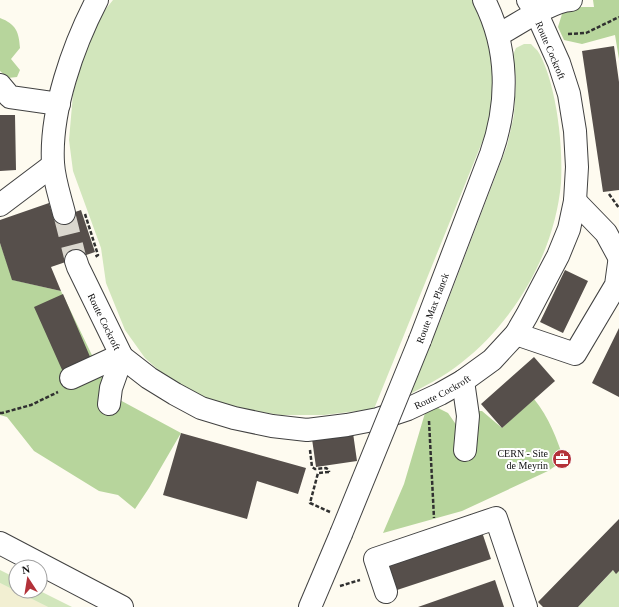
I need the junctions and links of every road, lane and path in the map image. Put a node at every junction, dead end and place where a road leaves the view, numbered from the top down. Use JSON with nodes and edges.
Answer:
{"nodes":[{"id":1,"x":97,"y":0,"type":"edge"},
{"id":2,"x":484,"y":0,"type":"edge"},
{"id":3,"x":571,"y":0,"type":"edge"},
{"id":4,"x":532,"y":7,"type":"edge"},
{"id":5,"x":619,"y":17,"type":"edge"},
{"id":6,"x":498,"y":36,"type":"junction"},
{"id":7,"x":549,"y":40,"type":"junction"},
{"id":8,"x":0,"y":85,"type":"edge"},
{"id":9,"x":59,"y":104,"type":"junction"},
{"id":10,"x":53,"y":165,"type":"junction"},
{"id":11,"x":609,"y":194,"type":"dead end"},
{"id":12,"x":575,"y":200,"type":"junction"},
{"id":13,"x":0,"y":205,"type":"edge"},
{"id":14,"x":619,"y":208,"type":"edge"},
{"id":15,"x":64,"y":213,"type":"tunnel mouth"},
{"id":16,"x":619,"y":257,"type":"edge"},
{"id":17,"x":76,"y":261,"type":"tunnel mouth"},
{"id":18,"x":619,"y":263,"type":"edge"},
{"id":19,"x":516,"y":334,"type":"junction"},
{"id":20,"x":121,"y":356,"type":"junction"},
{"id":21,"x":71,"y":378,"type":"dead end"},
{"id":22,"x":463,"y":381,"type":"junction"},
{"id":23,"x":109,"y":404,"type":"dead end"},
{"id":24,"x":429,"y":417,"type":"dead end"},
{"id":25,"x":307,"y":430,"type":"junction"},
{"id":26,"x":466,"y":450,"type":"dead end"},
{"id":27,"x":434,"y":519,"type":"dead end"},
{"id":28,"x":344,"y":526,"type":"junction"},
{"id":29,"x":0,"y":543,"type":"edge"},
{"id":30,"x":383,"y":583,"type":"joint"},
{"id":31,"x":313,"y":600,"type":"edge"},
{"id":32,"x":122,"y":607,"type":"edge"},
{"id":33,"x":526,"y":607,"type":"edge"}],
"edges":[{"from":1,"to":9,"type":"street"},
{"from":2,"to":6,"type":"street","name":"Route Max Planck"},
{"from":3,"to":4,"type":"street"},
{"from":4,"to":6,"type":"street"},
{"from":4,"to":7,"type":"street","name":"Route Cockroft"},
{"from":5,"to":7,"type":"path"},
{"from":6,"to":28,"type":"street","name":"Route Max Planck","bridge":true},
{"from":7,"to":12,"type":"street","name":"Route Cockroft"},
{"from":8,"to":9,"type":"street"},
{"from":9,"to":10,"type":"street"},
{"from":10,"to":13,"type":"street"},
{"from":10,"to":15,"type":"street"},
{"from":11,"to":14,"type":"path"},
{"from":12,"to":16,"type":"street"},
{"from":12,"to":19,"type":"street","name":"Route Cockroft"},
{"from":17,"to":20,"type":"street","name":"Route Cockroft"},
{"from":18,"to":19,"type":"street"},
{"from":19,"to":22,"type":"street","name":"Route Cockroft"},
{"from":20,"to":21,"type":"street"},
{"from":20,"to":23,"type":"street"},
{"from":20,"to":25,"type":"street","name":"Route Cockroft"},
{"from":22,"to":25,"type":"street","name":"Route Cockroft"},
{"from":22,"to":26,"type":"street"},
{"from":24,"to":27,"type":"path"},
{"from":25,"to":28,"type":"path"},
{"from":28,"to":31,"type":"street","name":"Route Max Planck"},
{"from":29,"to":32,"type":"street"},
{"from":30,"to":31,"type":"path"},
{"from":30,"to":33,"type":"street"}]}
